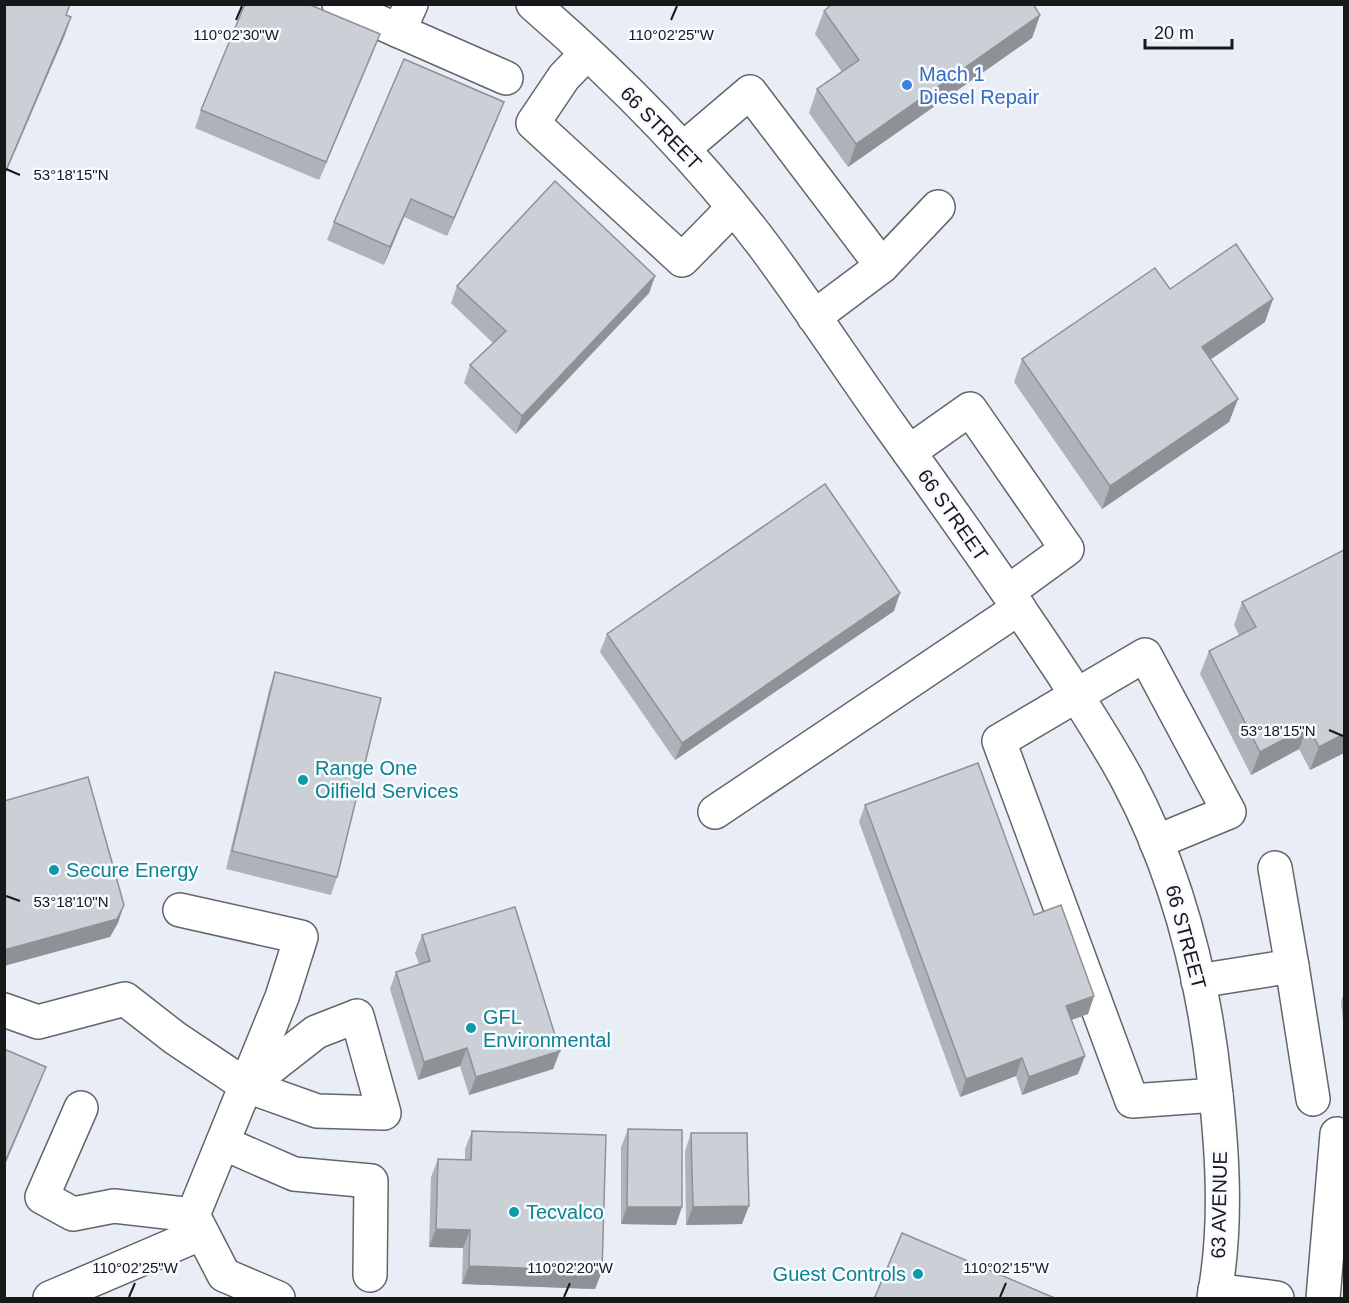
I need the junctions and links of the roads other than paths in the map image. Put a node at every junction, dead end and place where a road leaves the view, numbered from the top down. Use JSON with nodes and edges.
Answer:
{"nodes":[{"id":1,"x":339,"y":4,"type":"edge"},
{"id":2,"x":533,"y":4,"type":"edge"},
{"id":3,"x":405,"y":18,"type":"edge"},
{"id":4,"x":587,"y":53,"type":"junction"},
{"id":5,"x":506,"y":78,"type":"dead end"},
{"id":6,"x":683,"y":149,"type":"junction"},
{"id":7,"x":938,"y":207,"type":"dead end"},
{"id":8,"x":733,"y":208,"type":"junction"},
{"id":9,"x":882,"y":266,"type":"junction"},
{"id":10,"x":814,"y":317,"type":"junction"},
{"id":11,"x":909,"y":452,"type":"junction"},
{"id":12,"x":1013,"y":600,"type":"junction"},
{"id":13,"x":1077,"y":696,"type":"junction"},
{"id":14,"x":715,"y":812,"type":"dead end"},
{"id":15,"x":1156,"y":842,"type":"junction"},
{"id":16,"x":1275,"y":868,"type":"dead end"},
{"id":17,"x":180,"y":910,"type":"dead end"},
{"id":18,"x":1292,"y":966,"type":"junction"},
{"id":19,"x":1198,"y":981,"type":"junction"},
{"id":20,"x":4,"y":1010,"type":"edge"},
{"id":21,"x":247,"y":1086,"type":"junction"},
{"id":22,"x":1313,"y":1100,"type":"dead end"},
{"id":23,"x":1217,"y":1103,"type":"junction"},
{"id":24,"x":81,"y":1108,"type":"dead end"},
{"id":25,"x":1337,"y":1134,"type":"dead end"},
{"id":26,"x":223,"y":1143,"type":"junction"},
{"id":27,"x":198,"y":1224,"type":"junction"},
{"id":28,"x":370,"y":1275,"type":"dead end"},
{"id":29,"x":226,"y":1288,"type":"edge"},
{"id":30,"x":1215,"y":1294,"type":"edge"},
{"id":31,"x":50,"y":1299,"type":"edge"},
{"id":32,"x":278,"y":1299,"type":"edge"},
{"id":33,"x":1277,"y":1299,"type":"edge"},
{"id":34,"x":1323,"y":1299,"type":"edge"}],
"edges":[{"from":1,"to":3,"type":"street"},
{"from":2,"to":4,"type":"street","name":"66 STREET"},
{"from":3,"to":5,"type":"street"},
{"from":4,"to":6,"type":"street","name":"66 STREET"},
{"from":4,"to":8,"type":"street"},
{"from":6,"to":8,"type":"street","name":"66 STREET"},
{"from":6,"to":9,"type":"street"},
{"from":7,"to":9,"type":"street"},
{"from":8,"to":10,"type":"street","name":"66 STREET"},
{"from":9,"to":10,"type":"street"},
{"from":10,"to":11,"type":"street","name":"66 STREET"},
{"from":11,"to":12,"type":"street","name":"66 STREET"},
{"from":11,"to":12,"type":"street"},
{"from":12,"to":13,"type":"street","name":"66 STREET"},
{"from":12,"to":14,"type":"street"},
{"from":13,"to":15,"type":"street","name":"66 STREET"},
{"from":13,"to":15,"type":"street"},
{"from":13,"to":23,"type":"street"},
{"from":15,"to":19,"type":"street","name":"66 STREET"},
{"from":16,"to":18,"type":"street"},
{"from":17,"to":21,"type":"street"},
{"from":18,"to":19,"type":"street"},
{"from":18,"to":22,"type":"street"},
{"from":19,"to":23,"type":"street","name":"66 STREET"},
{"from":20,"to":21,"type":"street"},
{"from":21,"to":26,"type":"street"},
{"from":23,"to":30,"type":"street","name":"63 AVENUE"},
{"from":24,"to":27,"type":"street"},
{"from":25,"to":34,"type":"street"},
{"from":26,"to":27,"type":"street"},
{"from":26,"to":28,"type":"street"},
{"from":27,"to":29,"type":"street"},
{"from":27,"to":31,"type":"street"},
{"from":29,"to":32,"type":"street"},
{"from":30,"to":33,"type":"street"}]}
